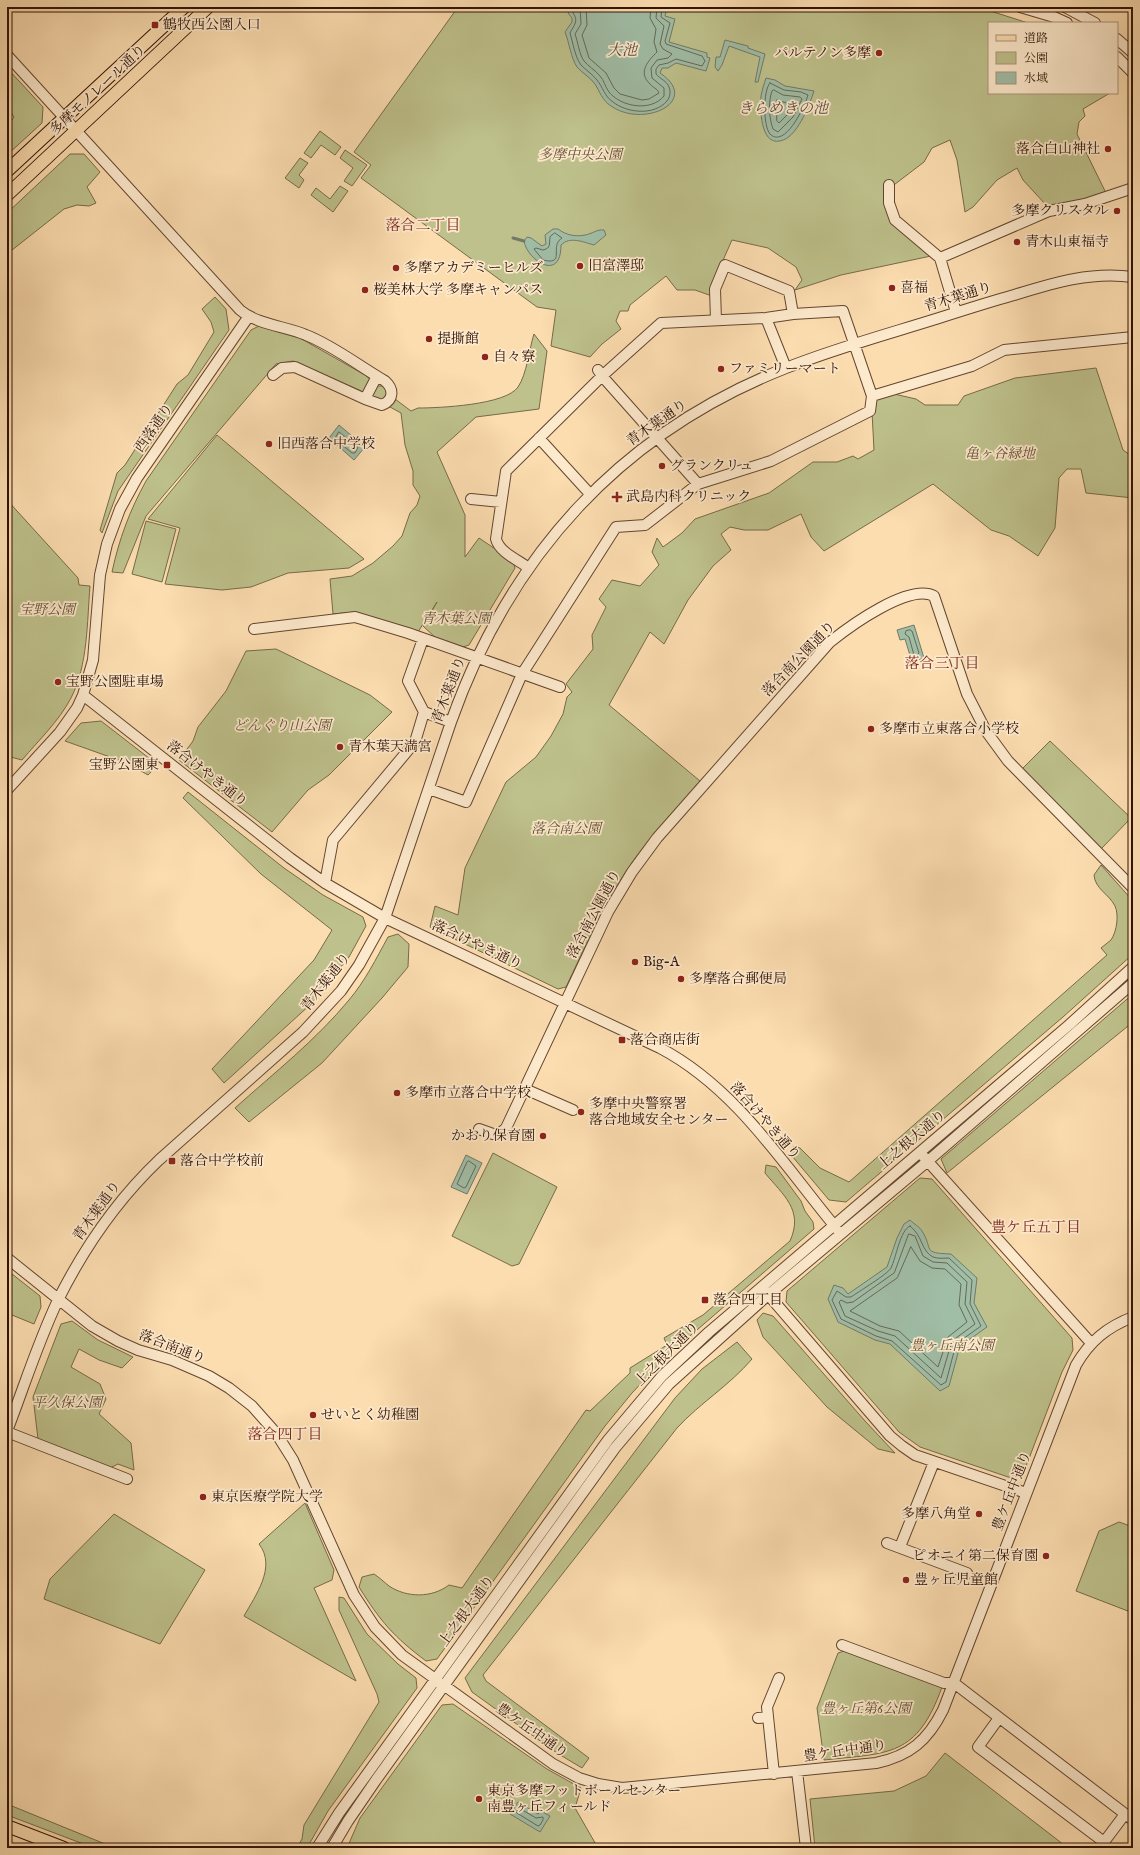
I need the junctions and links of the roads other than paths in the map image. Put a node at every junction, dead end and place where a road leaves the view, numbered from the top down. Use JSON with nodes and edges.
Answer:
{"nodes":[{"id":1,"x":184,"y":7,"type":"edge"},
{"id":2,"x":208,"y":7,"type":"edge"},
{"id":3,"x":1020,"y":7,"type":"edge"},
{"id":4,"x":1065,"y":7,"type":"edge"},
{"id":5,"x":1065,"y":22,"type":"edge"},
{"id":6,"x":1093,"y":22,"type":"edge"},
{"id":7,"x":1118,"y":40,"type":"edge"},
{"id":8,"x":1133,"y":53,"type":"edge"},
{"id":9,"x":7,"y":55,"type":"edge"},
{"id":10,"x":1118,"y":58,"type":"edge"},
{"id":11,"x":1133,"y":73,"type":"edge"},
{"id":12,"x":65,"y":118,"type":"junction"},
{"id":13,"x":76,"y":130,"type":"junction"},
{"id":14,"x":7,"y":171,"type":"edge"},
{"id":15,"x":889,"y":185,"type":"dead end"},
{"id":16,"x":1133,"y":188,"type":"edge"},
{"id":17,"x":7,"y":195,"type":"edge"},
{"id":18,"x":940,"y":258,"type":"junction"},
{"id":19,"x":1133,"y":277,"type":"edge"},
{"id":20,"x":956,"y":312,"type":"junction"},
{"id":21,"x":792,"y":314,"type":"junction"},
{"id":22,"x":249,"y":316,"type":"junction"},
{"id":23,"x":766,"y":318,"type":"junction"},
{"id":24,"x":716,"y":320,"type":"junction"},
{"id":25,"x":1133,"y":337,"type":"edge"},
{"id":26,"x":854,"y":345,"type":"junction"},
{"id":27,"x":786,"y":368,"type":"junction"},
{"id":28,"x":600,"y":373,"type":"junction"},
{"id":29,"x":273,"y":375,"type":"dead end"},
{"id":30,"x":377,"y":376,"type":"junction"},
{"id":31,"x":872,"y":396,"type":"junction"},
{"id":32,"x":365,"y":399,"type":"junction"},
{"id":33,"x":539,"y":438,"type":"junction"},
{"id":34,"x":658,"y":438,"type":"junction"},
{"id":35,"x":698,"y":484,"type":"junction"},
{"id":36,"x":590,"y":494,"type":"junction"},
{"id":37,"x":471,"y":499,"type":"dead end"},
{"id":38,"x":500,"y":502,"type":"junction"},
{"id":39,"x":529,"y":568,"type":"junction"},
{"id":40,"x":254,"y":629,"type":"dead end"},
{"id":41,"x":423,"y":639,"type":"junction"},
{"id":42,"x":477,"y":657,"type":"junction"},
{"id":43,"x":522,"y":674,"type":"junction"},
{"id":44,"x":560,"y":687,"type":"dead end"},
{"id":45,"x":83,"y":695,"type":"junction"},
{"id":46,"x":424,"y":712,"type":"junction"},
{"id":47,"x":451,"y":722,"type":"junction"},
{"id":48,"x":429,"y":789,"type":"junction"},
{"id":49,"x":7,"y":790,"type":"edge"},
{"id":50,"x":325,"y":883,"type":"junction"},
{"id":51,"x":1133,"y":888,"type":"edge"},
{"id":52,"x":385,"y":918,"type":"junction"},
{"id":53,"x":1133,"y":967,"type":"edge"},
{"id":54,"x":1133,"y":983,"type":"edge"},
{"id":55,"x":565,"y":1002,"type":"junction"},
{"id":56,"x":525,"y":1089,"type":"junction"},
{"id":57,"x":573,"y":1110,"type":"dead end"},
{"id":58,"x":479,"y":1129,"type":"dead end"},
{"id":59,"x":920,"y":1152,"type":"junction"},
{"id":60,"x":928,"y":1161,"type":"junction"},
{"id":61,"x":833,"y":1224,"type":"junction"},
{"id":62,"x":841,"y":1233,"type":"junction"},
{"id":63,"x":7,"y":1258,"type":"edge"},
{"id":64,"x":762,"y":1286,"type":"junction"},
{"id":65,"x":768,"y":1295,"type":"junction"},
{"id":66,"x":59,"y":1299,"type":"junction"},
{"id":67,"x":1133,"y":1317,"type":"edge"},
{"id":68,"x":1091,"y":1342,"type":"junction"},
{"id":69,"x":7,"y":1431,"type":"edge"},
{"id":70,"x":934,"y":1462,"type":"junction"},
{"id":71,"x":127,"y":1479,"type":"dead end"},
{"id":72,"x":1026,"y":1493,"type":"junction"},
{"id":73,"x":887,"y":1543,"type":"dead end"},
{"id":74,"x":900,"y":1547,"type":"junction"},
{"id":75,"x":967,"y":1573,"type":"dead end"},
{"id":76,"x":842,"y":1645,"type":"dead end"},
{"id":77,"x":435,"y":1680,"type":"junction"},
{"id":78,"x":954,"y":1683,"type":"junction"},
{"id":79,"x":780,"y":1684,"type":"dead end"},
{"id":80,"x":444,"y":1686,"type":"junction"},
{"id":81,"x":999,"y":1718,"type":"junction"},
{"id":82,"x":797,"y":1771,"type":"junction"},
{"id":83,"x":774,"y":1774,"type":"junction"},
{"id":84,"x":1129,"y":1817,"type":"edge"},
{"id":85,"x":7,"y":1826,"type":"edge"},
{"id":86,"x":64,"y":1848,"type":"edge"},
{"id":87,"x":317,"y":1848,"type":"edge"},
{"id":88,"x":332,"y":1848,"type":"edge"},
{"id":89,"x":806,"y":1848,"type":"edge"}],
"edges":[{"from":1,"to":12,"type":"main road","name":"多摩モノレール通り"},
{"from":2,"to":13,"type":"main road","name":"多摩モノレール通り"},
{"from":3,"to":5,"type":"street"},
{"from":4,"to":6,"type":"street"},
{"from":7,"to":8,"type":"street"},
{"from":9,"to":12,"type":"street"},
{"from":10,"to":11,"type":"street"},
{"from":12,"to":13,"type":"street"},
{"from":12,"to":14,"type":"main road","name":"多摩モノレール通り"},
{"from":13,"to":17,"type":"main road","name":"多摩モノレール通り"},
{"from":13,"to":22,"type":"street"},
{"from":15,"to":18,"type":"street"},
{"from":16,"to":18,"type":"street"},
{"from":18,"to":20,"type":"street"},
{"from":19,"to":20,"type":"street","name":"青木葉通り"},
{"from":20,"to":26,"type":"street","name":"青木葉通り"},
{"from":21,"to":23,"type":"street"},
{"from":21,"to":24,"type":"street"},
{"from":21,"to":26,"type":"street"},
{"from":22,"to":30,"type":"street"},
{"from":22,"to":45,"type":"street","name":"西落通り"},
{"from":23,"to":24,"type":"street"},
{"from":23,"to":27,"type":"street"},
{"from":24,"to":28,"type":"street"},
{"from":25,"to":31,"type":"street"},
{"from":26,"to":27,"type":"street","name":"青木葉通り"},
{"from":26,"to":31,"type":"street"},
{"from":27,"to":34,"type":"street","name":"青木葉通り"},
{"from":28,"to":33,"type":"street"},
{"from":28,"to":34,"type":"street"},
{"from":29,"to":32,"type":"street"},
{"from":30,"to":32,"type":"street"},
{"from":30,"to":32,"type":"street"},
{"from":31,"to":35,"type":"street"},
{"from":33,"to":36,"type":"street"},
{"from":33,"to":38,"type":"street"},
{"from":34,"to":35,"type":"street"},
{"from":34,"to":36,"type":"street","name":"青木葉通り"},
{"from":35,"to":43,"type":"street"},
{"from":36,"to":39,"type":"street","name":"青木葉通り"},
{"from":37,"to":38,"type":"street"},
{"from":38,"to":39,"type":"street"},
{"from":39,"to":42,"type":"street","name":"青木葉通り"},
{"from":40,"to":41,"type":"street"},
{"from":41,"to":42,"type":"street"},
{"from":41,"to":46,"type":"street"},
{"from":42,"to":43,"type":"street"},
{"from":42,"to":47,"type":"street","name":"青木葉通り"},
{"from":43,"to":44,"type":"street"},
{"from":43,"to":48,"type":"street"},
{"from":45,"to":49,"type":"street","name":"西落通り"},
{"from":45,"to":50,"type":"street","name":"落合けやき通り"},
{"from":46,"to":47,"type":"street"},
{"from":46,"to":50,"type":"street"},
{"from":47,"to":48,"type":"street","name":"青木葉通り"},
{"from":48,"to":52,"type":"street","name":"青木葉通り"},
{"from":50,"to":52,"type":"street","name":"落合けやき通り"},
{"from":51,"to":55,"type":"street","name":"落合南公園通り"},
{"from":52,"to":55,"type":"street","name":"落合けやき通り"},
{"from":52,"to":66,"type":"street","name":"青木葉通り"},
{"from":53,"to":59,"type":"street","name":"上之根大通り"},
{"from":54,"to":60,"type":"street","name":"上之根大通り"},
{"from":55,"to":56,"type":"street"},
{"from":55,"to":61,"type":"street","name":"落合けやき通り"},
{"from":56,"to":57,"type":"street"},
{"from":56,"to":58,"type":"street"},
{"from":59,"to":60,"type":"street"},
{"from":59,"to":61,"type":"street","name":"上之根大通り"},
{"from":60,"to":62,"type":"street","name":"上之根大通り"},
{"from":60,"to":68,"type":"street"},
{"from":61,"to":62,"type":"street","name":"落合けやき通り"},
{"from":61,"to":64,"type":"street","name":"上之根大通り"},
{"from":62,"to":65,"type":"street","name":"上之根大通り"},
{"from":63,"to":66,"type":"street","name":"落合南通り"},
{"from":64,"to":65,"type":"street"},
{"from":64,"to":77,"type":"street","name":"上之根大通り"},
{"from":65,"to":70,"type":"street"},
{"from":65,"to":80,"type":"street","name":"上之根大通り"},
{"from":66,"to":69,"type":"street","name":"青木葉通り"},
{"from":66,"to":77,"type":"street","name":"落合南通り"},
{"from":67,"to":68,"type":"street","name":"豊ケ丘中通り"},
{"from":68,"to":72,"type":"street","name":"豊ケ丘中通り"},
{"from":69,"to":71,"type":"street"},
{"from":70,"to":72,"type":"street"},
{"from":70,"to":74,"type":"street"},
{"from":72,"to":78,"type":"street","name":"豊ケ丘中通り"},
{"from":73,"to":74,"type":"street"},
{"from":74,"to":75,"type":"street"},
{"from":76,"to":78,"type":"street"},
{"from":77,"to":80,"type":"street","name":"豊ケ丘中通り"},
{"from":77,"to":87,"type":"street","name":"上之根大通り"},
{"from":78,"to":81,"type":"street"},
{"from":78,"to":82,"type":"street","name":"豊ケ丘中通り"},
{"from":79,"to":83,"type":"street"},
{"from":80,"to":83,"type":"street","name":"豊ケ丘中通り"},
{"from":80,"to":88,"type":"street","name":"上之根大通り"},
{"from":81,"to":84,"type":"street"},
{"from":81,"to":84,"type":"street"},
{"from":82,"to":83,"type":"street","name":"豊ケ丘中通り"},
{"from":82,"to":89,"type":"street"},
{"from":85,"to":86,"type":"main road"}]}
